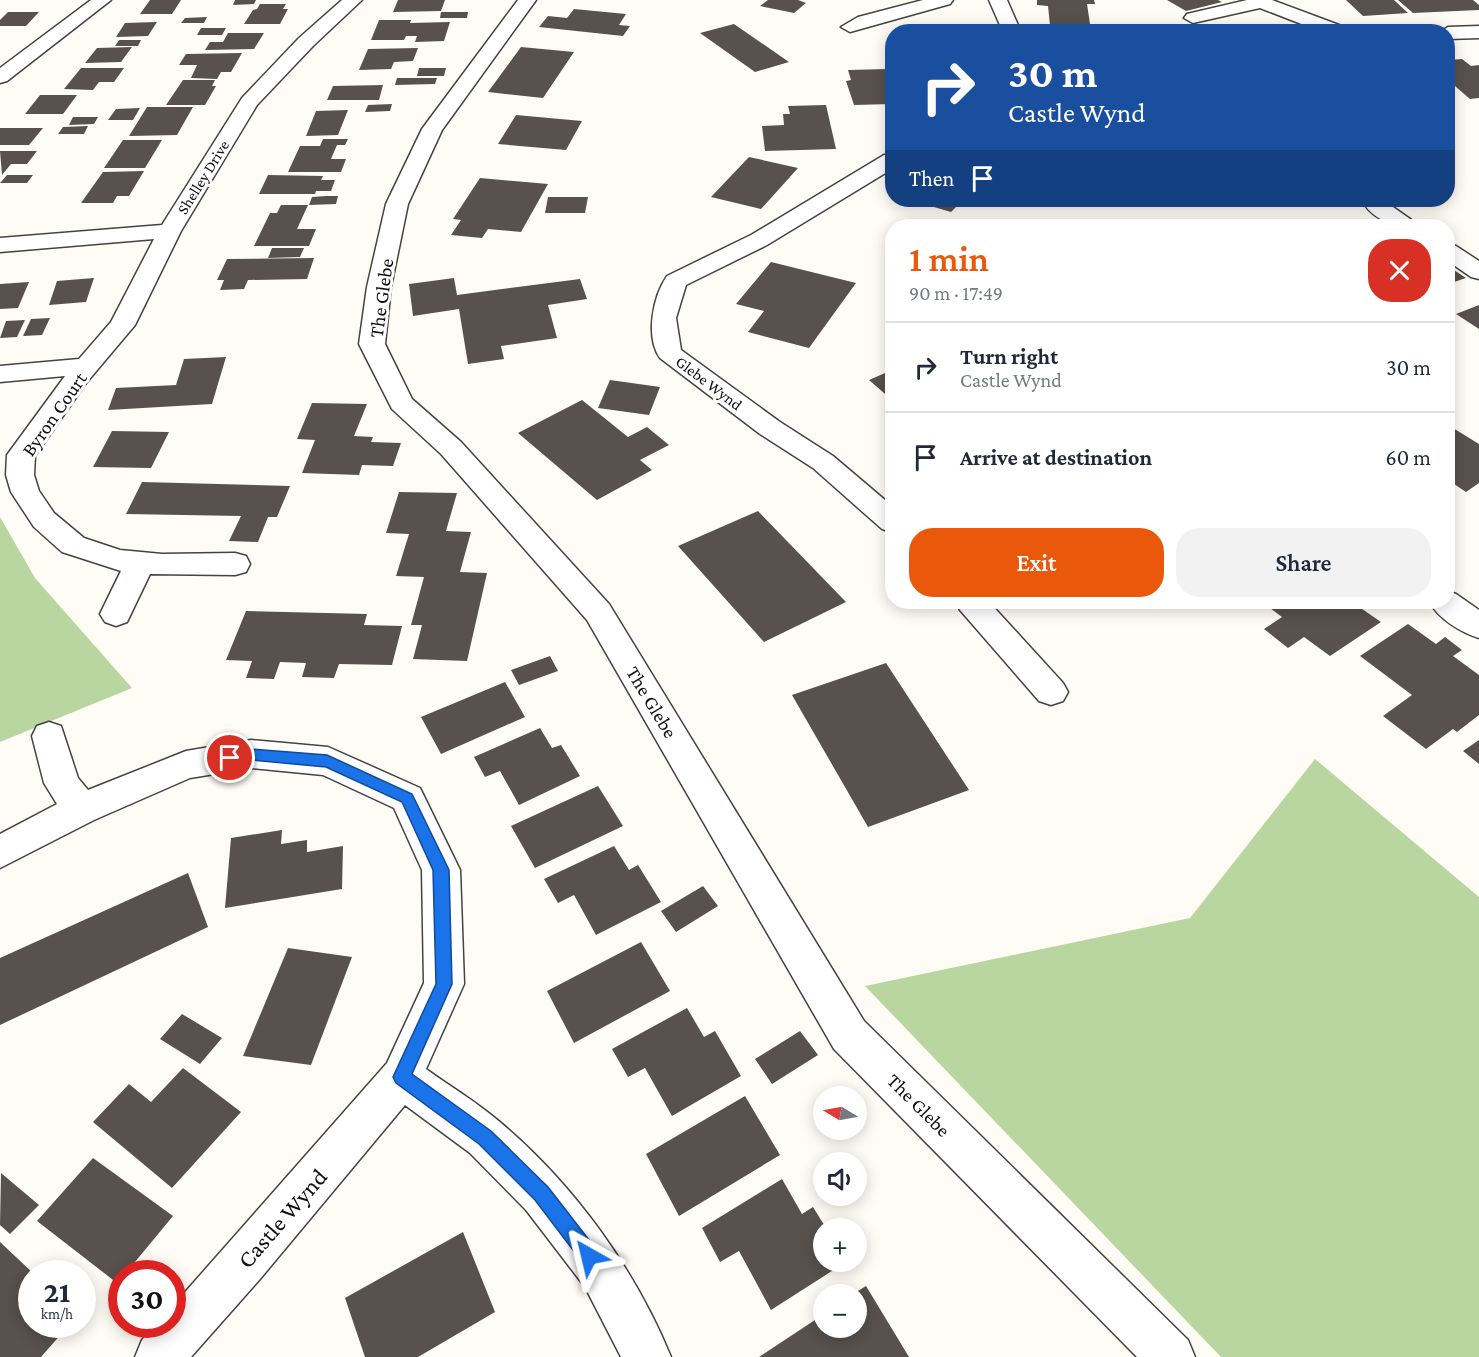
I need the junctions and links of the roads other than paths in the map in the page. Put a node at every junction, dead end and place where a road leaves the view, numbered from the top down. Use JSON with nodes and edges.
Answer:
{"nodes":[{"id":1,"x":102,"y":0,"type":"edge"},
{"id":2,"x":353,"y":0,"type":"edge"},
{"id":3,"x":527,"y":0,"type":"edge"},
{"id":4,"x":944,"y":0,"type":"edge"},
{"id":5,"x":998,"y":0,"type":"edge"},
{"id":6,"x":1259,"y":1,"type":"edge"},
{"id":7,"x":1193,"y":18,"type":"dead end"},
{"id":8,"x":1008,"y":24,"type":"edge"},
{"id":9,"x":1319,"y":24,"type":"edge"},
{"id":10,"x":850,"y":27,"type":"dead end"},
{"id":11,"x":1479,"y":32,"type":"edge"},
{"id":12,"x":1455,"y":33,"type":"edge"},
{"id":13,"x":0,"y":77,"type":"edge"},
{"id":14,"x":885,"y":164,"type":"edge"},
{"id":15,"x":1380,"y":207,"type":"edge"},
{"id":16,"x":1398,"y":219,"type":"edge"},
{"id":17,"x":170,"y":231,"type":"junction"},
{"id":18,"x":0,"y":244,"type":"edge"},
{"id":19,"x":1455,"y":256,"type":"edge"},
{"id":20,"x":1479,"y":272,"type":"edge"},
{"id":21,"x":87,"y":366,"type":"junction"},
{"id":22,"x":0,"y":374,"type":"edge"},
{"id":23,"x":885,"y":516,"type":"edge"},
{"id":24,"x":140,"y":563,"type":"junction"},
{"id":25,"x":235,"y":564,"type":"dead end"},
{"id":26,"x":977,"y":609,"type":"edge"},
{"id":27,"x":1455,"y":609,"type":"edge"},
{"id":28,"x":116,"y":614,"type":"dead end"},
{"id":29,"x":1479,"y":626,"type":"edge"},
{"id":30,"x":1051,"y":692,"type":"dead end"},
{"id":31,"x":49,"y":735,"type":"dead end"},
{"id":32,"x":81,"y":809,"type":"junction"},
{"id":33,"x":0,"y":852,"type":"edge"},
{"id":34,"x":402,"y":1077,"type":"junction"},
{"id":35,"x":159,"y":1357,"type":"edge"},
{"id":36,"x":647,"y":1357,"type":"edge"},
{"id":37,"x":1171,"y":1357,"type":"edge"}],
"edges":[{"from":1,"to":13,"type":"street"},
{"from":2,"to":17,"type":"street","name":"Shelley Drive"},
{"from":3,"to":37,"type":"street","name":"The Glebe"},
{"from":4,"to":10,"type":"street"},
{"from":5,"to":8,"type":"street"},
{"from":6,"to":7,"type":"street"},
{"from":6,"to":9,"type":"street"},
{"from":11,"to":12,"type":"street"},
{"from":14,"to":23,"type":"street","name":"Glebe Wynd"},
{"from":15,"to":16,"type":"street"},
{"from":17,"to":18,"type":"street","name":"Shelley Drive"},
{"from":17,"to":21,"type":"street","name":"Byron Court"},
{"from":19,"to":20,"type":"street"},
{"from":21,"to":22,"type":"street"},
{"from":21,"to":24,"type":"street","name":"Byron Court"},
{"from":24,"to":25,"type":"street","name":"Byron Court"},
{"from":24,"to":28,"type":"street"},
{"from":26,"to":30,"type":"street"},
{"from":27,"to":29,"type":"street"},
{"from":31,"to":32,"type":"street"},
{"from":32,"to":33,"type":"street","name":"Castle Wynd"},
{"from":32,"to":34,"type":"street","name":"Castle Wynd"},
{"from":34,"to":35,"type":"street","name":"Castle Wynd"},
{"from":34,"to":36,"type":"street"}]}
